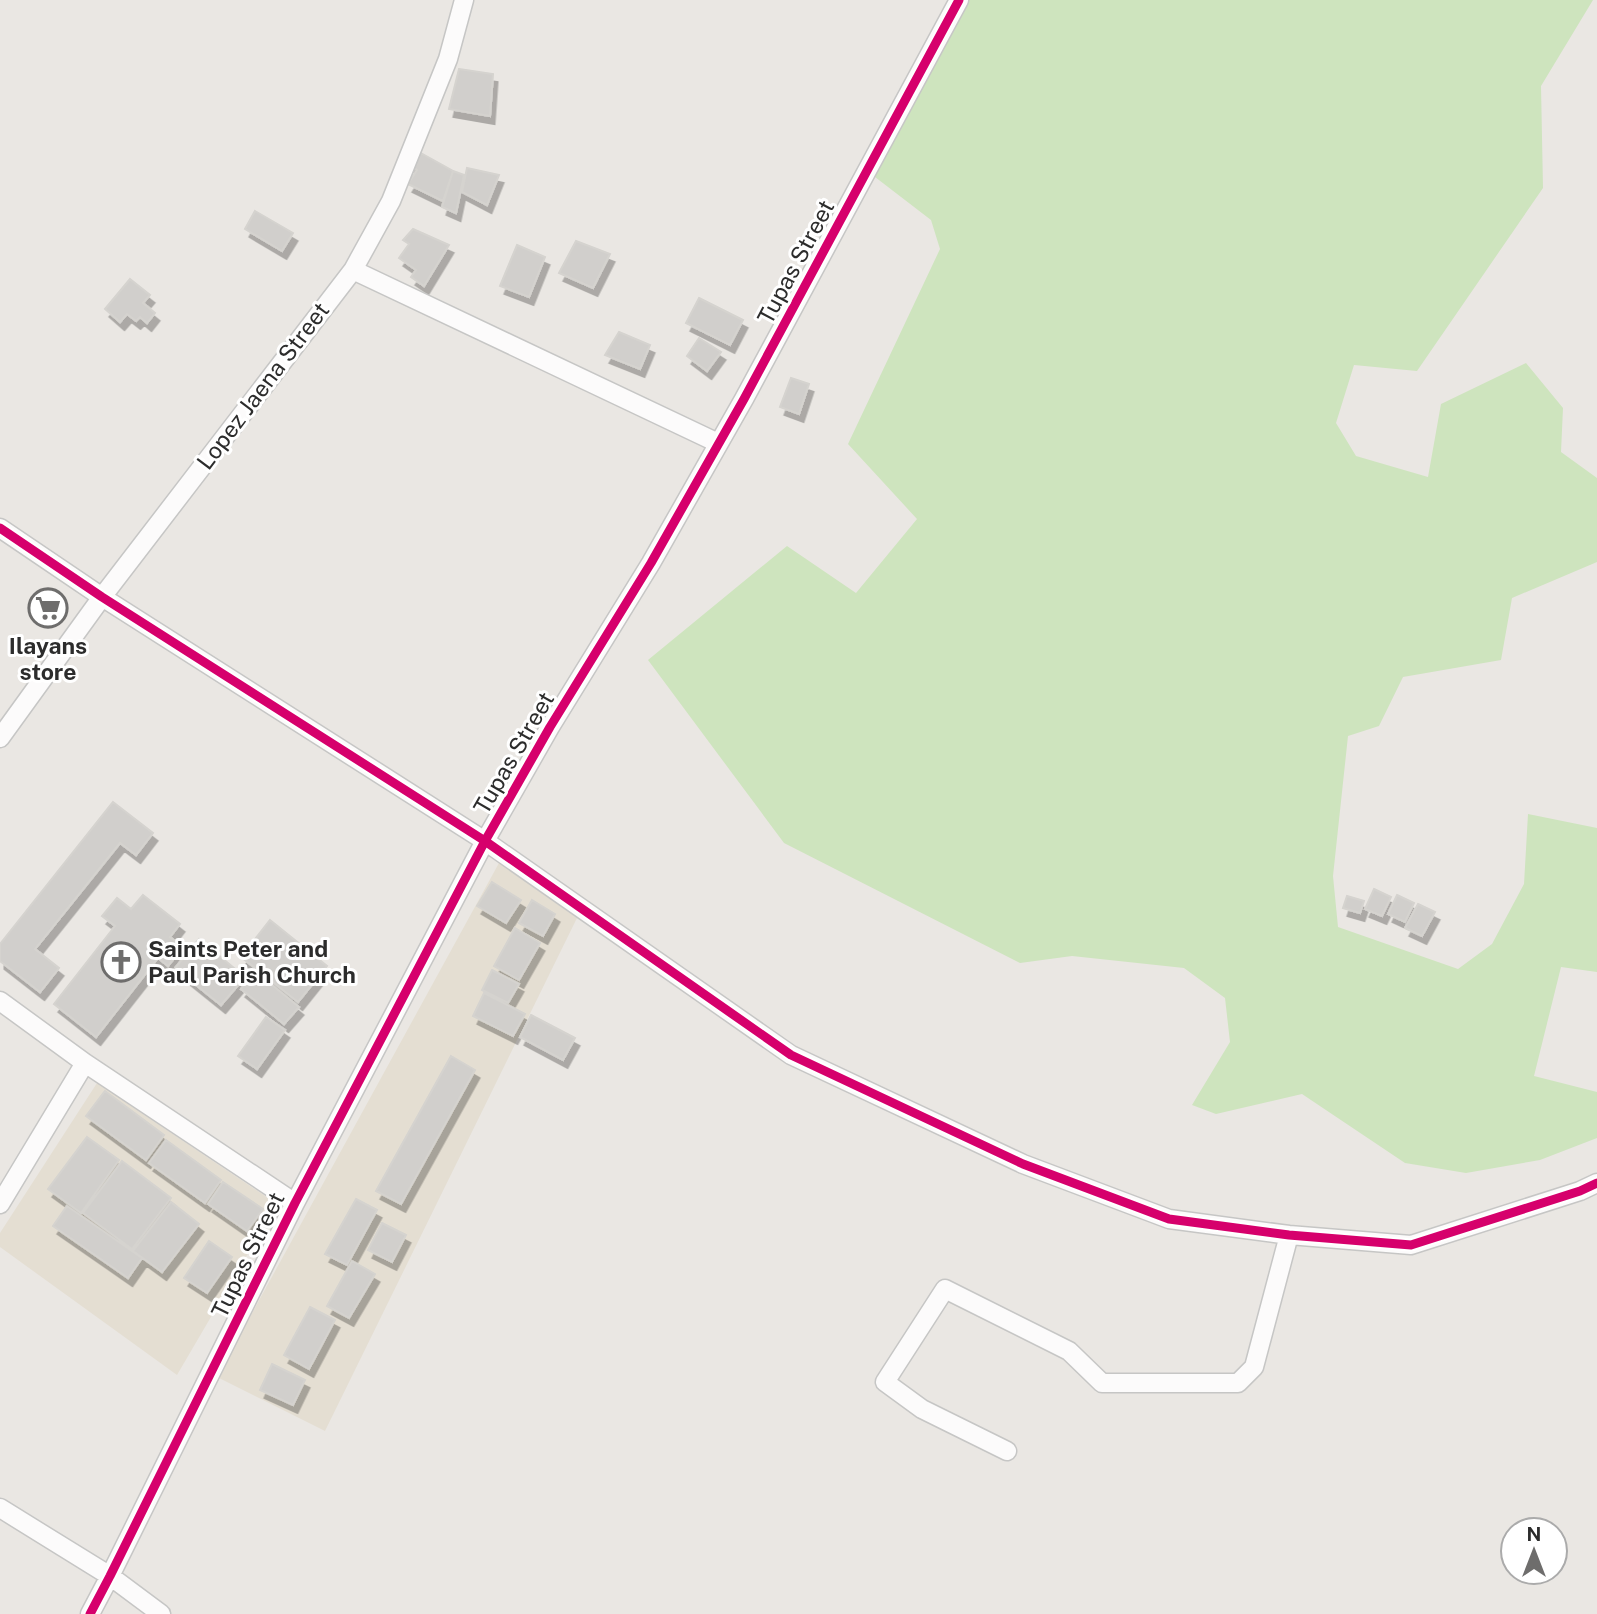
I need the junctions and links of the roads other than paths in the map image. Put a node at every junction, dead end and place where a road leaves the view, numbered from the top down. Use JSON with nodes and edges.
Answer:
{"nodes":[{"id":1,"x":464,"y":0,"type":"edge"},
{"id":2,"x":959,"y":0,"type":"edge"},
{"id":3,"x":353,"y":270,"type":"junction"},
{"id":4,"x":718,"y":443,"type":"junction"},
{"id":5,"x":0,"y":528,"type":"edge"},
{"id":6,"x":102,"y":597,"type":"junction"},
{"id":7,"x":0,"y":738,"type":"edge"},
{"id":8,"x":485,"y":841,"type":"junction"},
{"id":9,"x":0,"y":1001,"type":"edge"},
{"id":10,"x":85,"y":1063,"type":"junction"},
{"id":11,"x":1597,"y":1183,"type":"edge"},
{"id":12,"x":295,"y":1203,"type":"junction"},
{"id":13,"x":0,"y":1204,"type":"edge"},
{"id":14,"x":1290,"y":1234,"type":"junction"},
{"id":15,"x":1007,"y":1451,"type":"dead end"},
{"id":16,"x":0,"y":1508,"type":"edge"},
{"id":17,"x":110,"y":1576,"type":"junction"},
{"id":18,"x":90,"y":1614,"type":"edge"},
{"id":19,"x":160,"y":1614,"type":"edge"}],
"edges":[{"from":1,"to":3,"type":"street","name":"Lopez Jaena Street"},
{"from":2,"to":4,"type":"street","name":"Tupas Street"},
{"from":3,"to":4,"type":"street"},
{"from":3,"to":6,"type":"street","name":"Lopez Jaena Street"},
{"from":4,"to":8,"type":"street","name":"Tupas Street"},
{"from":5,"to":6,"type":"street"},
{"from":6,"to":7,"type":"street","name":"Lopez Jaena Street"},
{"from":6,"to":8,"type":"street"},
{"from":8,"to":12,"type":"street","name":"Tupas Street"},
{"from":8,"to":14,"type":"street"},
{"from":9,"to":10,"type":"street"},
{"from":10,"to":12,"type":"street"},
{"from":10,"to":13,"type":"street"},
{"from":11,"to":14,"type":"street"},
{"from":12,"to":17,"type":"street","name":"Tupas Street"},
{"from":14,"to":15,"type":"street"},
{"from":16,"to":17,"type":"street"},
{"from":17,"to":18,"type":"street","name":"Tupas Street"},
{"from":17,"to":19,"type":"street"}]}
